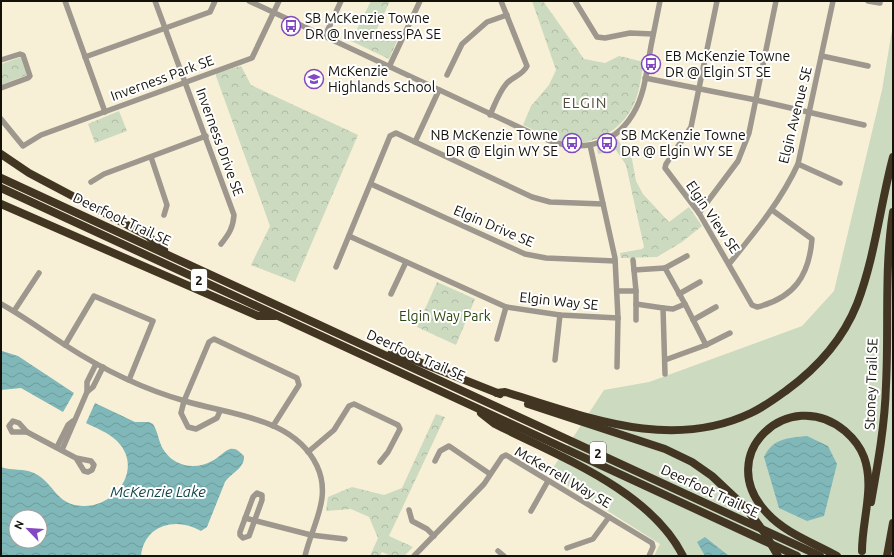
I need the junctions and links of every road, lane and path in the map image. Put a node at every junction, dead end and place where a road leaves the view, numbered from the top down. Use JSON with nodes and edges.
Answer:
{"nodes":[{"id":1,"x":65,"y":1,"type":"edge"},
{"id":2,"x":155,"y":1,"type":"edge"},
{"id":3,"x":215,"y":1,"type":"edge"},
{"id":4,"x":249,"y":1,"type":"edge"},
{"id":5,"x":279,"y":1,"type":"edge"},
{"id":6,"x":341,"y":1,"type":"edge"},
{"id":7,"x":420,"y":1,"type":"edge"},
{"id":8,"x":501,"y":1,"type":"edge"},
{"id":9,"x":575,"y":1,"type":"edge"},
{"id":10,"x":660,"y":1,"type":"edge"},
{"id":11,"x":717,"y":1,"type":"edge"},
{"id":12,"x":776,"y":1,"type":"edge"},
{"id":13,"x":833,"y":1,"type":"edge"},
{"id":14,"x":868,"y":1,"type":"edge"},
{"id":15,"x":880,"y":3,"type":"dead end"},
{"id":16,"x":273,"y":12,"type":"junction"},
{"id":17,"x":507,"y":15,"type":"junction"},
{"id":18,"x":166,"y":28,"type":"junction"},
{"id":19,"x":653,"y":34,"type":"junction"},
{"id":20,"x":325,"y":36,"type":"junction"},
{"id":21,"x":822,"y":56,"type":"junction"},
{"id":22,"x":85,"y":57,"type":"junction"},
{"id":23,"x":1,"y":60,"type":"edge"},
{"id":24,"x":868,"y":66,"type":"dead end"},
{"id":25,"x":389,"y":67,"type":"junction"},
{"id":26,"x":447,"y":75,"type":"dead end"},
{"id":27,"x":645,"y":78,"type":"junction"},
{"id":28,"x":186,"y":82,"type":"junction"},
{"id":29,"x":1,"y":88,"type":"edge"},
{"id":30,"x":700,"y":89,"type":"junction"},
{"id":31,"x":439,"y":90,"type":"junction"},
{"id":32,"x":756,"y":100,"type":"junction"},
{"id":33,"x":105,"y":112,"type":"junction"},
{"id":34,"x":810,"y":114,"type":"junction"},
{"id":35,"x":490,"y":115,"type":"junction"},
{"id":36,"x":1,"y":119,"type":"edge"},
{"id":37,"x":864,"y":125,"type":"dead end"},
{"id":38,"x":206,"y":136,"type":"junction"},
{"id":39,"x":415,"y":142,"type":"junction"},
{"id":40,"x":590,"y":146,"type":"junction"},
{"id":41,"x":1,"y":154,"type":"edge"},
{"id":42,"x":151,"y":156,"type":"junction"},
{"id":43,"x":893,"y":157,"type":"edge"},
{"id":44,"x":798,"y":164,"type":"junction"},
{"id":45,"x":1,"y":178,"type":"edge"},
{"id":46,"x":91,"y":182,"type":"dead end"},
{"id":47,"x":840,"y":183,"type":"dead end"},
{"id":48,"x":371,"y":184,"type":"junction"},
{"id":49,"x":1,"y":189,"type":"edge"},
{"id":50,"x":1,"y":204,"type":"edge"},
{"id":51,"x":603,"y":204,"type":"junction"},
{"id":52,"x":772,"y":210,"type":"junction"},
{"id":53,"x":893,"y":212,"type":"edge"},
{"id":54,"x":699,"y":213,"type":"junction"},
{"id":55,"x":164,"y":215,"type":"dead end"},
{"id":56,"x":350,"y":236,"type":"junction"},
{"id":57,"x":221,"y":244,"type":"dead end"},
{"id":58,"x":170,"y":256,"type":"junction"},
{"id":59,"x":687,"y":256,"type":"dead end"},
{"id":60,"x":633,"y":260,"type":"dead end"},
{"id":61,"x":406,"y":262,"type":"junction"},
{"id":62,"x":615,"y":262,"type":"junction"},
{"id":63,"x":729,"y":264,"type":"junction"},
{"id":64,"x":336,"y":267,"type":"dead end"},
{"id":65,"x":665,"y":268,"type":"junction"},
{"id":66,"x":634,"y":270,"type":"junction"},
{"id":67,"x":39,"y":273,"type":"dead end"},
{"id":68,"x":700,"y":282,"type":"dead end"},
{"id":69,"x":617,"y":291,"type":"junction"},
{"id":70,"x":636,"y":291,"type":"junction"},
{"id":71,"x":391,"y":294,"type":"dead end"},
{"id":72,"x":679,"y":294,"type":"junction"},
{"id":73,"x":1,"y":304,"type":"edge"},
{"id":74,"x":636,"y":304,"type":"junction"},
{"id":75,"x":685,"y":304,"type":"junction"},
{"id":76,"x":506,"y":307,"type":"junction"},
{"id":77,"x":716,"y":307,"type":"dead end"},
{"id":78,"x":663,"y":308,"type":"junction"},
{"id":79,"x":14,"y":312,"type":"junction"},
{"id":80,"x":560,"y":315,"type":"junction"},
{"id":81,"x":278,"y":316,"type":"junction"},
{"id":82,"x":618,"y":318,"type":"junction"},
{"id":83,"x":636,"y":320,"type":"dead end"},
{"id":84,"x":693,"y":320,"type":"junction"},
{"id":85,"x":730,"y":333,"type":"dead end"},
{"id":86,"x":497,"y":339,"type":"dead end"},
{"id":87,"x":706,"y":344,"type":"junction"},
{"id":88,"x":65,"y":345,"type":"junction"},
{"id":89,"x":375,"y":351,"type":"junction"},
{"id":90,"x":556,"y":360,"type":"dead end"},
{"id":91,"x":665,"y":360,"type":"junction"},
{"id":92,"x":96,"y":364,"type":"junction"},
{"id":93,"x":103,"y":367,"type":"junction"},
{"id":94,"x":617,"y":367,"type":"dead end"},
{"id":95,"x":665,"y":374,"type":"dead end"},
{"id":96,"x":129,"y":380,"type":"junction"},
{"id":97,"x":87,"y":392,"type":"junction"},
{"id":98,"x":497,"y":393,"type":"junction"},
{"id":99,"x":184,"y":401,"type":"junction"},
{"id":100,"x":474,"y":407,"type":"junction"},
{"id":101,"x":220,"y":411,"type":"junction"},
{"id":102,"x":273,"y":426,"type":"junction"},
{"id":103,"x":27,"y":432,"type":"dead end"},
{"id":104,"x":59,"y":449,"type":"junction"},
{"id":105,"x":308,"y":452,"type":"junction"},
{"id":106,"x":76,"y":458,"type":"dead end"},
{"id":107,"x":435,"y":461,"type":"dead end"},
{"id":108,"x":380,"y":462,"type":"dead end"},
{"id":109,"x":490,"y":474,"type":"junction"},
{"id":110,"x":548,"y":481,"type":"junction"},
{"id":111,"x":409,"y":510,"type":"dead end"},
{"id":112,"x":531,"y":511,"type":"dead end"},
{"id":113,"x":609,"y":517,"type":"junction"},
{"id":114,"x":245,"y":518,"type":"junction"},
{"id":115,"x":254,"y":521,"type":"junction"},
{"id":116,"x":893,"y":523,"type":"edge"},
{"id":117,"x":312,"y":535,"type":"junction"},
{"id":118,"x":434,"y":536,"type":"junction"},
{"id":119,"x":345,"y":539,"type":"dead end"},
{"id":120,"x":567,"y":548,"type":"dead end"},
{"id":121,"x":498,"y":551,"type":"dead end"},
{"id":122,"x":861,"y":553,"type":"edge"},
{"id":123,"x":416,"y":555,"type":"edge"},
{"id":124,"x":305,"y":556,"type":"edge"},
{"id":125,"x":504,"y":556,"type":"edge"},
{"id":126,"x":649,"y":556,"type":"edge"},
{"id":127,"x":682,"y":556,"type":"edge"},
{"id":128,"x":778,"y":556,"type":"edge"},
{"id":129,"x":797,"y":556,"type":"edge"},
{"id":130,"x":820,"y":556,"type":"edge"},
{"id":131,"x":837,"y":556,"type":"edge"},
{"id":132,"x":887,"y":556,"type":"edge"}],
"edges":[{"from":1,"to":22,"type":"street"},
{"from":2,"to":18,"type":"street","name":"Inverness Drive SE"},
{"from":3,"to":18,"type":"street"},
{"from":4,"to":16,"type":"street"},
{"from":5,"to":16,"type":"street","name":"Inverness Park SE"},
{"from":6,"to":20,"type":"street"},
{"from":7,"to":25,"type":"street"},
{"from":8,"to":17,"type":"street"},
{"from":9,"to":19,"type":"street"},
{"from":10,"to":19,"type":"street"},
{"from":11,"to":30,"type":"street","name":"Elgin View SE"},
{"from":12,"to":32,"type":"street"},
{"from":13,"to":21,"type":"street","name":"Elgin Avenue SE"},
{"from":14,"to":15,"type":"street"},
{"from":16,"to":20,"type":"street"},
{"from":16,"to":28,"type":"street","name":"Inverness Park SE"},
{"from":17,"to":26,"type":"street"},
{"from":17,"to":35,"type":"street"},
{"from":18,"to":22,"type":"street"},
{"from":18,"to":28,"type":"street","name":"Inverness Drive SE"},
{"from":19,"to":27,"type":"street"},
{"from":20,"to":25,"type":"street"},
{"from":21,"to":24,"type":"street"},
{"from":21,"to":34,"type":"street","name":"Elgin Avenue SE"},
{"from":22,"to":33,"type":"street"},
{"from":23,"to":29,"type":"street"},
{"from":25,"to":31,"type":"street"},
{"from":27,"to":30,"type":"street"},
{"from":27,"to":40,"type":"street"},
{"from":28,"to":33,"type":"street","name":"Inverness Park SE"},
{"from":28,"to":38,"type":"street","name":"Inverness Drive SE"},
{"from":30,"to":32,"type":"street"},
{"from":30,"to":54,"type":"street","name":"Elgin View SE"},
{"from":31,"to":35,"type":"street"},
{"from":31,"to":39,"type":"street"},
{"from":32,"to":34,"type":"street"},
{"from":32,"to":54,"type":"street"},
{"from":33,"to":36,"type":"street","name":"Inverness Park SE"},
{"from":34,"to":37,"type":"street"},
{"from":34,"to":44,"type":"street","name":"Elgin Avenue SE"},
{"from":35,"to":40,"type":"street"},
{"from":38,"to":42,"type":"street"},
{"from":38,"to":57,"type":"street","name":"Inverness Drive SE"},
{"from":39,"to":48,"type":"street"},
{"from":39,"to":51,"type":"street"},
{"from":40,"to":51,"type":"street","name":"Elgin Way SE"},
{"from":41,"to":58,"type":"highway"},
{"from":42,"to":46,"type":"street"},
{"from":42,"to":55,"type":"street"},
{"from":43,"to":98,"type":"highway"},
{"from":44,"to":47,"type":"street"},
{"from":44,"to":52,"type":"street","name":"Elgin Avenue SE"},
{"from":45,"to":58,"type":"highway","name":"Deerfoot Trail SE","number":"2"},
{"from":48,"to":56,"type":"street"},
{"from":48,"to":62,"type":"street","name":"Elgin Drive SE"},
{"from":49,"to":81,"type":"highway","name":"Deerfoot Trail SE","number":"2"},
{"from":50,"to":81,"type":"highway"},
{"from":51,"to":62,"type":"street","name":"Elgin Way SE"},
{"from":52,"to":63,"type":"street","name":"Elgin Avenue SE"},
{"from":52,"to":63,"type":"street","name":"Elgin View SE"},
{"from":53,"to":122,"type":"highway","name":"Stoney Trail SE"},
{"from":54,"to":63,"type":"street","name":"Elgin View SE"},
{"from":56,"to":61,"type":"street","name":"Elgin Way SE"},
{"from":56,"to":64,"type":"street"},
{"from":58,"to":89,"type":"highway","name":"Deerfoot Trail SE","number":"2"},
{"from":59,"to":65,"type":"street"},
{"from":60,"to":66,"type":"street"},
{"from":61,"to":71,"type":"street"},
{"from":61,"to":76,"type":"street","name":"Elgin Way SE"},
{"from":62,"to":69,"type":"street","name":"Elgin Way SE"},
{"from":65,"to":66,"type":"street"},
{"from":65,"to":72,"type":"street"},
{"from":66,"to":70,"type":"street"},
{"from":67,"to":79,"type":"street"},
{"from":68,"to":72,"type":"street"},
{"from":69,"to":70,"type":"street"},
{"from":69,"to":82,"type":"street","name":"Elgin Way SE"},
{"from":70,"to":74,"type":"street"},
{"from":72,"to":75,"type":"street"},
{"from":73,"to":79,"type":"street"},
{"from":74,"to":78,"type":"street"},
{"from":74,"to":83,"type":"street"},
{"from":75,"to":78,"type":"street"},
{"from":75,"to":84,"type":"street"},
{"from":76,"to":80,"type":"street","name":"Elgin Way SE"},
{"from":76,"to":86,"type":"street"},
{"from":77,"to":84,"type":"street"},
{"from":78,"to":91,"type":"street"},
{"from":79,"to":88,"type":"street"},
{"from":80,"to":82,"type":"street","name":"Elgin Way SE"},
{"from":80,"to":90,"type":"street"},
{"from":81,"to":100,"type":"highway","name":"Deerfoot Trail SE","number":"2"},
{"from":82,"to":94,"type":"street"},
{"from":84,"to":87,"type":"street"},
{"from":85,"to":87,"type":"street"},
{"from":87,"to":91,"type":"street"},
{"from":88,"to":92,"type":"street"},
{"from":88,"to":96,"type":"street"},
{"from":89,"to":98,"type":"highway"},
{"from":89,"to":130,"type":"highway","name":"Deerfoot Trail SE","number":"2"},
{"from":91,"to":95,"type":"street"},
{"from":92,"to":93,"type":"street"},
{"from":92,"to":97,"type":"street"},
{"from":93,"to":96,"type":"street"},
{"from":93,"to":97,"type":"street"},
{"from":96,"to":99,"type":"street"},
{"from":97,"to":104,"type":"street"},
{"from":98,"to":128,"type":"highway","bridge":true},
{"from":99,"to":101,"type":"street"},
{"from":99,"to":101,"type":"street"},
{"from":99,"to":102,"type":"street"},
{"from":100,"to":127,"type":"highway"},
{"from":100,"to":129,"type":"highway","name":"Deerfoot Trail SE","number":"2"},
{"from":101,"to":102,"type":"street"},
{"from":102,"to":105,"type":"street"},
{"from":103,"to":104,"type":"street"},
{"from":104,"to":106,"type":"street"},
{"from":105,"to":108,"type":"street"},
{"from":105,"to":117,"type":"street"},
{"from":107,"to":109,"type":"street"},
{"from":109,"to":110,"type":"street","name":"McKerrell Way SE"},
{"from":109,"to":118,"type":"street","name":"McKerrell Way SE"},
{"from":110,"to":112,"type":"street"},
{"from":110,"to":113,"type":"street","name":"McKerrell Way SE"},
{"from":111,"to":118,"type":"street"},
{"from":113,"to":120,"type":"street"},
{"from":113,"to":126,"type":"street","name":"McKerrell Way SE"},
{"from":114,"to":115,"type":"street"},
{"from":114,"to":115,"type":"street"},
{"from":114,"to":115,"type":"street"},
{"from":115,"to":117,"type":"street"},
{"from":116,"to":132,"type":"highway"},
{"from":117,"to":119,"type":"street"},
{"from":117,"to":124,"type":"street"},
{"from":118,"to":123,"type":"street","name":"McKerrell Way SE"},
{"from":121,"to":125,"type":"street"},
{"from":122,"to":131,"type":"highway"}]}
